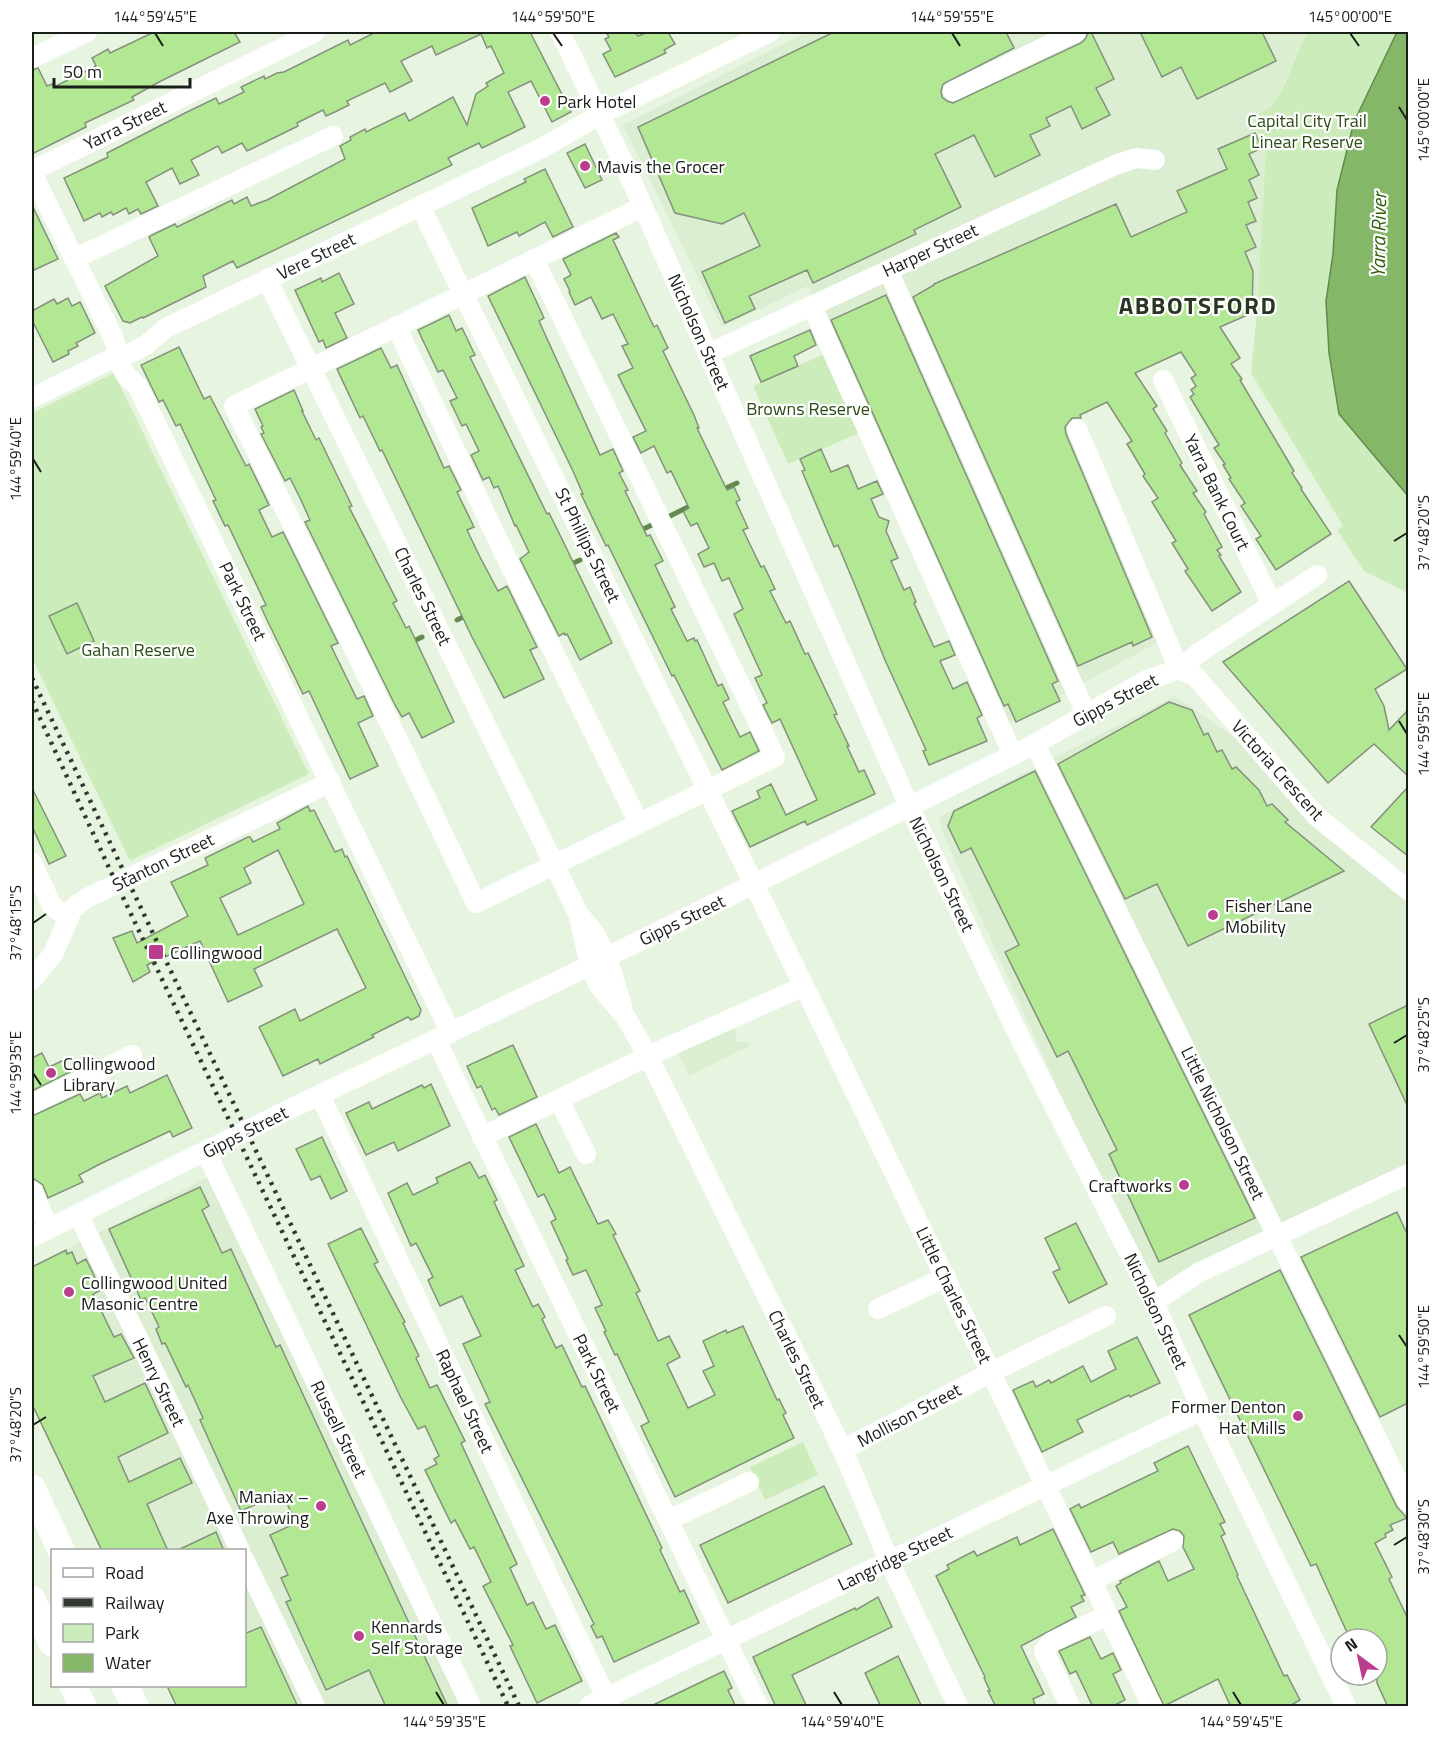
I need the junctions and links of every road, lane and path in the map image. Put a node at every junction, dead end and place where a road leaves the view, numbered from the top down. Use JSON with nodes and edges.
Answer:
{"nodes":[{"id":1,"x":87,"y":32,"type":"edge"},
{"id":2,"x":315,"y":32,"type":"edge"},
{"id":3,"x":560,"y":32,"type":"edge"},
{"id":4,"x":770,"y":32,"type":"edge"},
{"id":5,"x":1076,"y":32,"type":"edge"},
{"id":6,"x":32,"y":58,"type":"edge"},
{"id":7,"x":953,"y":91,"type":"dead end"},
{"id":8,"x":600,"y":114,"type":"junction"},
{"id":9,"x":333,"y":136,"type":"dead end"},
{"id":10,"x":1155,"y":160,"type":"dead end"},
{"id":11,"x":32,"y":172,"type":"edge"},
{"id":12,"x":420,"y":206,"type":"junction"},
{"id":13,"x":642,"y":207,"type":"junction"},
{"id":14,"x":74,"y":259,"type":"junction"},
{"id":15,"x":534,"y":259,"type":"junction"},
{"id":16,"x":888,"y":270,"type":"junction"},
{"id":17,"x":267,"y":279,"type":"junction"},
{"id":18,"x":464,"y":293,"type":"junction"},
{"id":19,"x":812,"y":306,"type":"junction"},
{"id":20,"x":396,"y":326,"type":"junction"},
{"id":21,"x":708,"y":354,"type":"junction"},
{"id":22,"x":119,"y":356,"type":"junction"},
{"id":23,"x":312,"y":367,"type":"junction"},
{"id":24,"x":1163,"y":380,"type":"dead end"},
{"id":25,"x":32,"y":398,"type":"edge"},
{"id":26,"x":1077,"y":429,"type":"dead end"},
{"id":27,"x":1317,"y":575,"type":"dead end"},
{"id":28,"x":1272,"y":604,"type":"junction"},
{"id":29,"x":1179,"y":669,"type":"junction"},
{"id":30,"x":1086,"y":714,"type":"junction"},
{"id":31,"x":1035,"y":744,"type":"junction"},
{"id":32,"x":1013,"y":755,"type":"junction"},
{"id":33,"x":331,"y":782,"type":"junction"},
{"id":34,"x":707,"y":791,"type":"junction"},
{"id":35,"x":910,"y":808,"type":"junction"},
{"id":36,"x":639,"y":823,"type":"junction"},
{"id":37,"x":32,"y":863,"type":"edge"},
{"id":38,"x":554,"y":864,"type":"junction"},
{"id":39,"x":754,"y":885,"type":"junction"},
{"id":40,"x":1408,"y":890,"type":"edge"},
{"id":41,"x":68,"y":918,"type":"junction"},
{"id":42,"x":599,"y":961,"type":"junction"},
{"id":43,"x":32,"y":980,"type":"edge"},
{"id":44,"x":804,"y":986,"type":"junction"},
{"id":45,"x":444,"y":1036,"type":"junction"},
{"id":46,"x":132,"y":1055,"type":"dead end"},
{"id":47,"x":648,"y":1056,"type":"junction"},
{"id":48,"x":320,"y":1095,"type":"junction"},
{"id":49,"x":560,"y":1100,"type":"junction"},
{"id":50,"x":32,"y":1104,"type":"edge"},
{"id":51,"x":482,"y":1137,"type":"junction"},
{"id":52,"x":206,"y":1152,"type":"junction"},
{"id":53,"x":586,"y":1154,"type":"dead end"},
{"id":54,"x":1408,"y":1175,"type":"edge"},
{"id":55,"x":32,"y":1191,"type":"edge"},
{"id":56,"x":78,"y":1214,"type":"junction"},
{"id":57,"x":40,"y":1233,"type":"edge"},
{"id":58,"x":1278,"y":1234,"type":"junction"},
{"id":59,"x":946,"y":1277,"type":"junction"},
{"id":60,"x":1154,"y":1302,"type":"junction"},
{"id":61,"x":878,"y":1309,"type":"dead end"},
{"id":62,"x":1106,"y":1316,"type":"dead end"},
{"id":63,"x":992,"y":1372,"type":"junction"},
{"id":64,"x":1202,"y":1410,"type":"junction"},
{"id":65,"x":842,"y":1450,"type":"junction"},
{"id":66,"x":749,"y":1482,"type":"dead end"},
{"id":67,"x":1045,"y":1486,"type":"junction"},
{"id":68,"x":32,"y":1488,"type":"edge"},
{"id":69,"x":1408,"y":1502,"type":"edge"},
{"id":70,"x":669,"y":1520,"type":"junction"},
{"id":71,"x":1173,"y":1541,"type":"dead end"},
{"id":72,"x":60,"y":1549,"type":"edge"},
{"id":73,"x":239,"y":1549,"type":"edge"},
{"id":74,"x":889,"y":1561,"type":"junction"},
{"id":75,"x":246,"y":1563,"type":"edge"},
{"id":76,"x":1092,"y":1581,"type":"junction"},
{"id":77,"x":32,"y":1599,"type":"edge"},
{"id":78,"x":1108,"y":1615,"type":"junction"},
{"id":79,"x":51,"y":1641,"type":"edge"},
{"id":80,"x":726,"y":1641,"type":"junction"},
{"id":81,"x":73,"y":1687,"type":"edge"},
{"id":82,"x":125,"y":1687,"type":"edge"},
{"id":83,"x":602,"y":1704,"type":"edge"},
{"id":84,"x":83,"y":1707,"type":"edge"},
{"id":85,"x":135,"y":1707,"type":"edge"},
{"id":86,"x":315,"y":1707,"type":"edge"},
{"id":87,"x":471,"y":1707,"type":"edge"},
{"id":88,"x":758,"y":1707,"type":"edge"},
{"id":89,"x":958,"y":1707,"type":"edge"},
{"id":90,"x":1070,"y":1707,"type":"edge"},
{"id":91,"x":1152,"y":1707,"type":"edge"},
{"id":92,"x":1346,"y":1707,"type":"edge"}],
"edges":[{"from":1,"to":6,"type":"street"},
{"from":2,"to":11,"type":"street","name":"Yarra Street"},
{"from":3,"to":8,"type":"street","name":"Nicholson Street"},
{"from":4,"to":8,"type":"street","name":"Vere Street"},
{"from":5,"to":7,"type":"street"},
{"from":8,"to":12,"type":"street","name":"Vere Street"},
{"from":8,"to":13,"type":"street","name":"Nicholson Street"},
{"from":9,"to":14,"type":"street"},
{"from":10,"to":16,"type":"street","name":"Harper Street"},
{"from":11,"to":14,"type":"street","name":"Park Street"},
{"from":12,"to":17,"type":"street","name":"Vere Street"},
{"from":12,"to":18,"type":"street","name":"St Phillips Street"},
{"from":13,"to":15,"type":"street"},
{"from":13,"to":21,"type":"street","name":"Nicholson Street"},
{"from":14,"to":22,"type":"street","name":"Park Street"},
{"from":15,"to":18,"type":"street"},
{"from":15,"to":34,"type":"street"},
{"from":16,"to":19,"type":"street","name":"Harper Street"},
{"from":16,"to":30,"type":"street"},
{"from":17,"to":22,"type":"street","name":"Vere Street"},
{"from":17,"to":23,"type":"street","name":"Charles Street"},
{"from":18,"to":20,"type":"street"},
{"from":18,"to":34,"type":"street","name":"St Phillips Street"},
{"from":19,"to":21,"type":"street","name":"Harper Street"},
{"from":19,"to":32,"type":"street"},
{"from":20,"to":23,"type":"street"},
{"from":20,"to":36,"type":"street"},
{"from":21,"to":35,"type":"street","name":"Nicholson Street"},
{"from":22,"to":25,"type":"street","name":"Vere Street"},
{"from":22,"to":33,"type":"street","name":"Park Street"},
{"from":23,"to":38,"type":"street","name":"Charles Street"},
{"from":23,"to":38,"type":"street"},
{"from":24,"to":28,"type":"street","name":"Yarra Bank Court"},
{"from":26,"to":29,"type":"street"},
{"from":27,"to":28,"type":"street","name":"Gipps Street"},
{"from":28,"to":29,"type":"street","name":"Gipps Street"},
{"from":29,"to":30,"type":"street","name":"Gipps Street"},
{"from":29,"to":40,"type":"street","name":"Victoria Crescent"},
{"from":30,"to":31,"type":"street","name":"Gipps Street"},
{"from":31,"to":32,"type":"street","name":"Gipps Street"},
{"from":31,"to":58,"type":"street","name":"Little Nicholson Street"},
{"from":32,"to":35,"type":"street","name":"Gipps Street"},
{"from":33,"to":41,"type":"street","name":"Stanton Street"},
{"from":33,"to":45,"type":"street","name":"Park Street"},
{"from":34,"to":36,"type":"street"},
{"from":34,"to":39,"type":"street","name":"St Phillips Street"},
{"from":35,"to":39,"type":"street","name":"Gipps Street"},
{"from":35,"to":60,"type":"street","name":"Nicholson Street"},
{"from":36,"to":38,"type":"street"},
{"from":37,"to":41,"type":"street"},
{"from":38,"to":42,"type":"street","name":"Charles Street"},
{"from":39,"to":42,"type":"street","name":"Gipps Street"},
{"from":39,"to":44,"type":"street","name":"Little Charles Street"},
{"from":41,"to":43,"type":"street","name":"Stanton Street"},
{"from":42,"to":45,"type":"street","name":"Gipps Street"},
{"from":42,"to":47,"type":"street","name":"Charles Street"},
{"from":44,"to":47,"type":"street"},
{"from":44,"to":59,"type":"street","name":"Little Charles Street"},
{"from":45,"to":48,"type":"street","name":"Gipps Street"},
{"from":45,"to":51,"type":"street","name":"Park Street"},
{"from":46,"to":50,"type":"street"},
{"from":47,"to":49,"type":"street"},
{"from":47,"to":65,"type":"street","name":"Charles Street"},
{"from":48,"to":52,"type":"street","name":"Gipps Street"},
{"from":48,"to":83,"type":"street","name":"Raphael Street"},
{"from":49,"to":51,"type":"street"},
{"from":49,"to":53,"type":"street"},
{"from":51,"to":70,"type":"street","name":"Park Street"},
{"from":52,"to":56,"type":"street","name":"Gipps Street"},
{"from":52,"to":87,"type":"street","name":"Russell Street"},
{"from":54,"to":58,"type":"street"},
{"from":55,"to":57,"type":"street"},
{"from":56,"to":57,"type":"street","name":"Gipps Street"},
{"from":56,"to":73,"type":"street","name":"Henry Street"},
{"from":58,"to":60,"type":"street"},
{"from":58,"to":69,"type":"street","name":"Little Nicholson Street"},
{"from":59,"to":61,"type":"street"},
{"from":59,"to":63,"type":"street","name":"Little Charles Street"},
{"from":60,"to":64,"type":"street","name":"Nicholson Street"},
{"from":62,"to":63,"type":"street","name":"Mollison Street"},
{"from":63,"to":65,"type":"street","name":"Mollison Street"},
{"from":63,"to":67,"type":"street","name":"Little Charles Street"},
{"from":64,"to":67,"type":"street","name":"Langridge Street"},
{"from":64,"to":92,"type":"street","name":"Nicholson Street"},
{"from":65,"to":74,"type":"street","name":"Charles Street"},
{"from":66,"to":70,"type":"street"},
{"from":67,"to":74,"type":"street","name":"Langridge Street"},
{"from":67,"to":76,"type":"street","name":"Little Charles Street"},
{"from":68,"to":72,"type":"highway"},
{"from":70,"to":80,"type":"street","name":"Park Street"},
{"from":71,"to":76,"type":"street"},
{"from":74,"to":80,"type":"street","name":"Langridge Street"},
{"from":74,"to":89,"type":"street","name":"Charles Street"},
{"from":75,"to":86,"type":"street"},
{"from":76,"to":78,"type":"street","name":"Little Charles Street"},
{"from":77,"to":79,"type":"highway"},
{"from":78,"to":90,"type":"street"},
{"from":78,"to":91,"type":"street","name":"Little Charles Street"},
{"from":80,"to":83,"type":"street","name":"Langridge Street"},
{"from":80,"to":88,"type":"street","name":"Park Street"},
{"from":81,"to":84,"type":"highway"},
{"from":82,"to":85,"type":"highway"}]}
